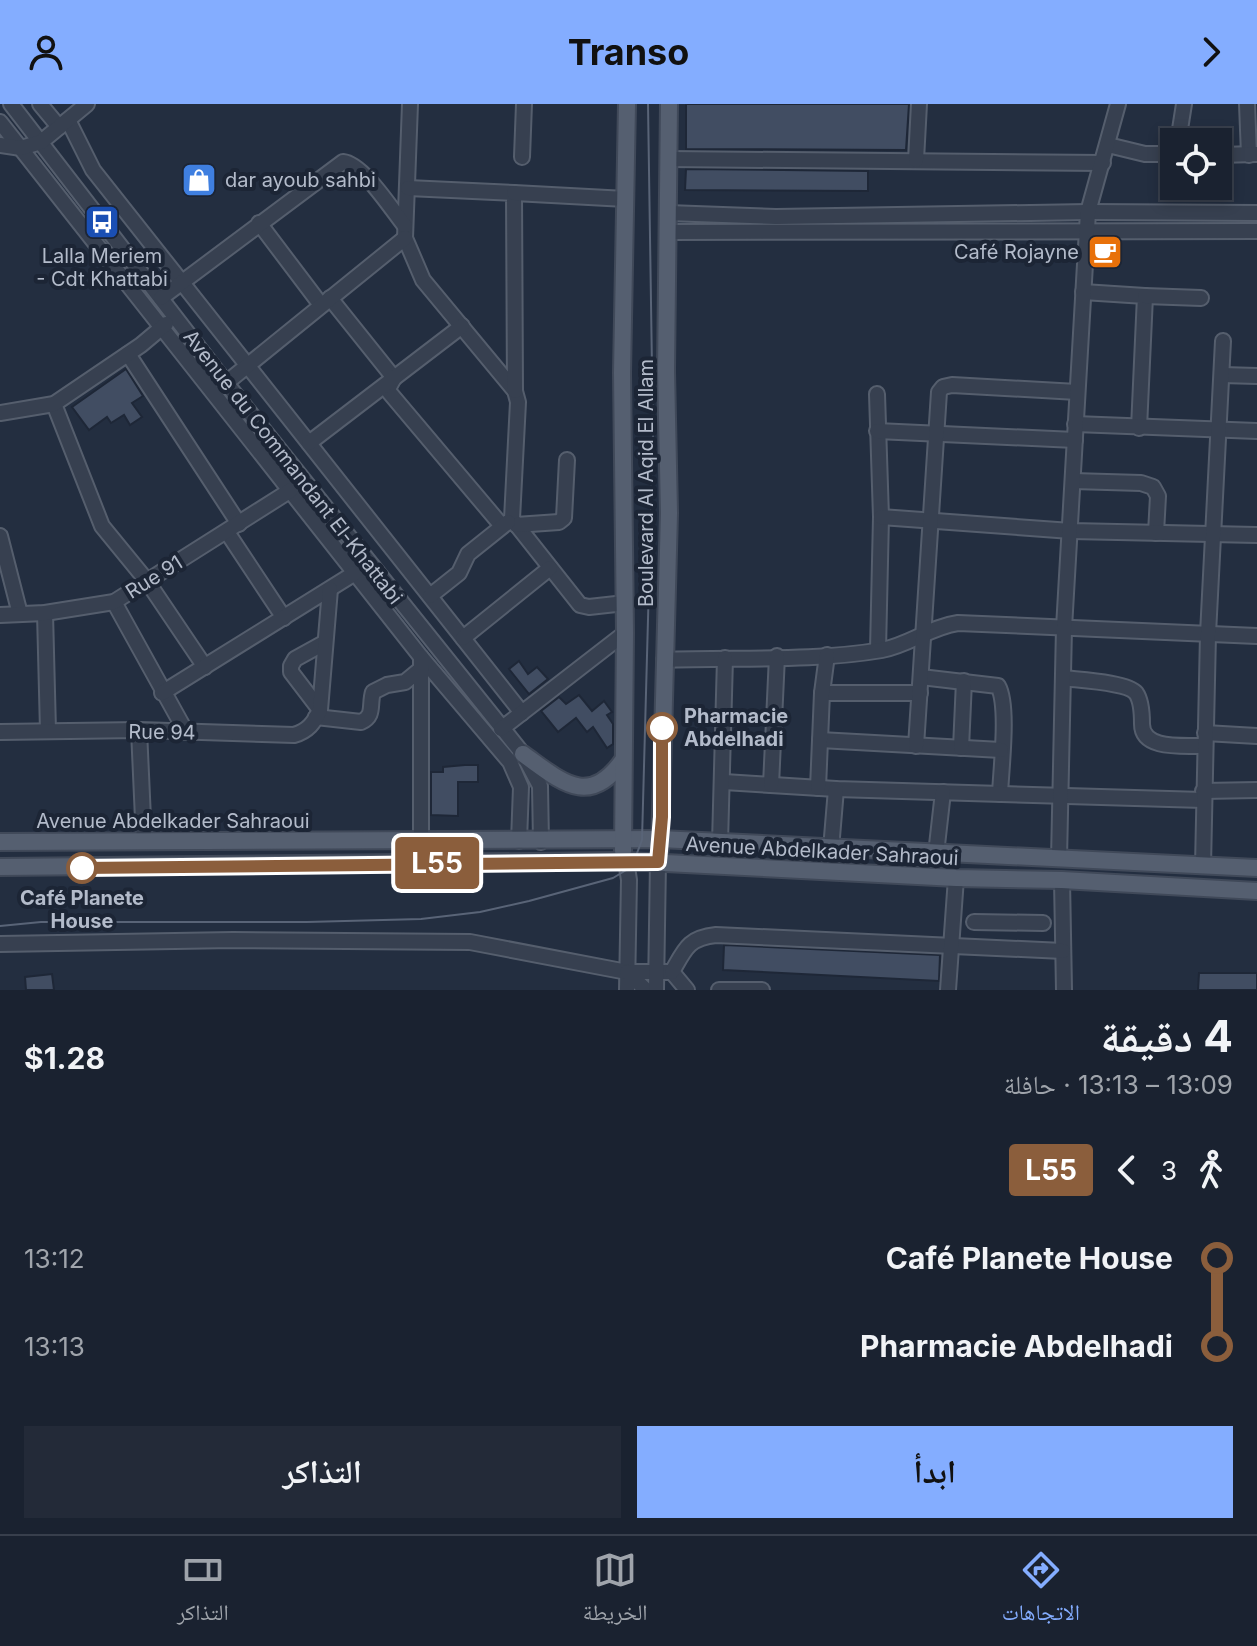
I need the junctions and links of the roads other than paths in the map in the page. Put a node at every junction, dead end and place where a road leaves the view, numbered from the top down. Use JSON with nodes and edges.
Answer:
{"nodes":[{"id":1,"x":11,"y":104,"type":"edge"},
{"id":2,"x":40,"y":104,"type":"edge"},
{"id":3,"x":87,"y":104,"type":"edge"},
{"id":4,"x":410,"y":104,"type":"edge"},
{"id":5,"x":524,"y":104,"type":"edge"},
{"id":6,"x":627,"y":104,"type":"edge"},
{"id":7,"x":669,"y":104,"type":"edge"},
{"id":8,"x":919,"y":104,"type":"edge"},
{"id":9,"x":1118,"y":104,"type":"edge"},
{"id":10,"x":1184,"y":104,"type":"edge"},
{"id":11,"x":1247,"y":104,"type":"edge"},
{"id":12,"x":0,"y":122,"type":"edge"},
{"id":13,"x":64,"y":124,"type":"junction"},
{"id":14,"x":1180,"y":128,"type":"edge"},
{"id":15,"x":41,"y":142,"type":"junction"},
{"id":16,"x":0,"y":145,"type":"edge"},
{"id":17,"x":1108,"y":145,"type":"junction"},
{"id":18,"x":21,"y":148,"type":"junction"},
{"id":19,"x":1160,"y":154,"type":"edge"},
{"id":20,"x":1232,"y":155,"type":"edge"},
{"id":21,"x":1253,"y":155,"type":"edge"},
{"id":22,"x":522,"y":157,"type":"dead end"},
{"id":23,"x":668,"y":159,"type":"junction"},
{"id":24,"x":916,"y":160,"type":"junction"},
{"id":25,"x":1103,"y":163,"type":"junction"},
{"id":26,"x":408,"y":188,"type":"junction"},
{"id":27,"x":514,"y":193,"type":"junction"},
{"id":28,"x":626,"y":199,"type":"junction"},
{"id":29,"x":1088,"y":212,"type":"junction"},
{"id":30,"x":668,"y":213,"type":"junction"},
{"id":31,"x":1257,"y":213,"type":"edge"},
{"id":32,"x":259,"y":223,"type":"junction"},
{"id":33,"x":1087,"y":230,"type":"junction"},
{"id":34,"x":1257,"y":231,"type":"edge"},
{"id":35,"x":405,"y":232,"type":"junction"},
{"id":36,"x":668,"y":232,"type":"junction"},
{"id":37,"x":181,"y":282,"type":"junction"},
{"id":38,"x":1083,"y":292,"type":"junction"},
{"id":39,"x":1145,"y":296,"type":"junction"},
{"id":40,"x":161,"y":298,"type":"junction"},
{"id":41,"x":1201,"y":298,"type":"dead end"},
{"id":42,"x":326,"y":301,"type":"junction"},
{"id":43,"x":174,"y":314,"type":"junction"},
{"id":44,"x":462,"y":326,"type":"junction"},
{"id":45,"x":161,"y":330,"type":"junction"},
{"id":46,"x":1223,"y":341,"type":"dead end"},
{"id":47,"x":128,"y":354,"type":"junction"},
{"id":48,"x":246,"y":367,"type":"junction"},
{"id":49,"x":1222,"y":375,"type":"junction"},
{"id":50,"x":1257,"y":376,"type":"edge"},
{"id":51,"x":394,"y":378,"type":"junction"},
{"id":52,"x":226,"y":383,"type":"junction"},
{"id":53,"x":515,"y":391,"type":"junction"},
{"id":54,"x":1077,"y":392,"type":"junction"},
{"id":55,"x":877,"y":394,"type":"dead end"},
{"id":56,"x":54,"y":404,"type":"junction"},
{"id":57,"x":0,"y":413,"type":"edge"},
{"id":58,"x":1075,"y":424,"type":"junction"},
{"id":59,"x":1139,"y":428,"type":"junction"},
{"id":60,"x":877,"y":431,"type":"junction"},
{"id":61,"x":1219,"y":431,"type":"junction"},
{"id":62,"x":1257,"y":431,"type":"edge"},
{"id":63,"x":935,"y":435,"type":"junction"},
{"id":64,"x":1075,"y":440,"type":"junction"},
{"id":65,"x":309,"y":443,"type":"junction"},
{"id":66,"x":567,"y":460,"type":"dead end"},
{"id":67,"x":1073,"y":481,"type":"junction"},
{"id":68,"x":291,"y":490,"type":"junction"},
{"id":69,"x":881,"y":517,"type":"junction"},
{"id":70,"x":931,"y":521,"type":"junction"},
{"id":71,"x":510,"y":523,"type":"junction"},
{"id":72,"x":233,"y":528,"type":"junction"},
{"id":73,"x":1071,"y":531,"type":"junction"},
{"id":74,"x":1156,"y":533,"type":"junction"},
{"id":75,"x":1215,"y":534,"type":"junction"},
{"id":76,"x":1257,"y":535,"type":"edge"},
{"id":77,"x":0,"y":536,"type":"edge"},
{"id":78,"x":550,"y":568,"type":"junction"},
{"id":79,"x":355,"y":573,"type":"junction"},
{"id":80,"x":147,"y":581,"type":"junction"},
{"id":81,"x":330,"y":589,"type":"junction"},
{"id":82,"x":430,"y":596,"type":"junction"},
{"id":83,"x":114,"y":602,"type":"junction"},
{"id":84,"x":625,"y":603,"type":"junction"},
{"id":85,"x":45,"y":613,"type":"junction"},
{"id":86,"x":20,"y":614,"type":"junction"},
{"id":87,"x":0,"y":615,"type":"edge"},
{"id":88,"x":284,"y":618,"type":"junction"},
{"id":89,"x":1064,"y":628,"type":"junction"},
{"id":90,"x":924,"y":632,"type":"junction"},
{"id":91,"x":625,"y":633,"type":"junction"},
{"id":92,"x":1208,"y":634,"type":"junction"},
{"id":93,"x":1257,"y":636,"type":"edge"},
{"id":94,"x":463,"y":638,"type":"junction"},
{"id":95,"x":324,"y":643,"type":"junction"},
{"id":96,"x":878,"y":650,"type":"junction"},
{"id":97,"x":827,"y":655,"type":"junction"},
{"id":98,"x":777,"y":656,"type":"junction"},
{"id":99,"x":725,"y":658,"type":"junction"},
{"id":100,"x":664,"y":660,"type":"junction"},
{"id":101,"x":422,"y":662,"type":"junction"},
{"id":102,"x":205,"y":667,"type":"junction"},
{"id":103,"x":921,"y":677,"type":"junction"},
{"id":104,"x":1063,"y":678,"type":"junction"},
{"id":105,"x":964,"y":681,"type":"junction"},
{"id":106,"x":162,"y":693,"type":"junction"},
{"id":107,"x":822,"y":693,"type":"junction"},
{"id":108,"x":920,"y":693,"type":"junction"},
{"id":109,"x":522,"y":713,"type":"junction"},
{"id":110,"x":318,"y":714,"type":"junction"},
{"id":111,"x":501,"y":729,"type":"junction"},
{"id":112,"x":139,"y":730,"type":"junction"},
{"id":113,"x":48,"y":731,"type":"junction"},
{"id":114,"x":0,"y":732,"type":"edge"},
{"id":115,"x":186,"y":732,"type":"junction"},
{"id":116,"x":1257,"y":736,"type":"edge"},
{"id":117,"x":820,"y":740,"type":"junction"},
{"id":118,"x":1205,"y":740,"type":"junction"},
{"id":119,"x":916,"y":746,"type":"junction"},
{"id":120,"x":961,"y":748,"type":"junction"},
{"id":121,"x":1001,"y":750,"type":"junction"},
{"id":122,"x":523,"y":754,"type":"junction"},
{"id":123,"x":624,"y":759,"type":"junction"},
{"id":124,"x":724,"y":782,"type":"junction"},
{"id":125,"x":771,"y":785,"type":"junction"},
{"id":126,"x":818,"y":788,"type":"junction"},
{"id":127,"x":836,"y":789,"type":"junction"},
{"id":128,"x":1257,"y":790,"type":"edge"},
{"id":129,"x":943,"y":792,"type":"junction"},
{"id":130,"x":1000,"y":794,"type":"junction"},
{"id":131,"x":1059,"y":795,"type":"junction"},
{"id":132,"x":1203,"y":796,"type":"junction"},
{"id":133,"x":660,"y":839,"type":"junction"},
{"id":134,"x":421,"y":840,"type":"junction"},
{"id":135,"x":144,"y":841,"type":"junction"},
{"id":136,"x":519,"y":841,"type":"junction"},
{"id":137,"x":622,"y":841,"type":"junction"},
{"id":138,"x":0,"y":842,"type":"edge"},
{"id":139,"x":541,"y":842,"type":"junction"},
{"id":140,"x":720,"y":843,"type":"junction"},
{"id":141,"x":831,"y":849,"type":"junction"},
{"id":142,"x":936,"y":854,"type":"junction"},
{"id":143,"x":1059,"y":859,"type":"junction"},
{"id":144,"x":626,"y":861,"type":"junction"},
{"id":145,"x":658,"y":862,"type":"junction"},
{"id":146,"x":1203,"y":866,"type":"junction"},
{"id":147,"x":0,"y":867,"type":"edge"},
{"id":148,"x":1257,"y":868,"type":"edge"},
{"id":149,"x":956,"y":878,"type":"junction"},
{"id":150,"x":1062,"y":880,"type":"junction"},
{"id":151,"x":1257,"y":891,"type":"edge"},
{"id":152,"x":974,"y":922,"type":"dead end"},
{"id":153,"x":1023,"y":923,"type":"junction"},
{"id":154,"x":1043,"y":923,"type":"dead end"},
{"id":155,"x":0,"y":944,"type":"edge"},
{"id":156,"x":951,"y":946,"type":"junction"},
{"id":157,"x":1023,"y":950,"type":"junction"},
{"id":158,"x":1063,"y":951,"type":"junction"},
{"id":159,"x":656,"y":971,"type":"junction"},
{"id":160,"x":627,"y":972,"type":"junction"},
{"id":161,"x":672,"y":972,"type":"junction"},
{"id":162,"x":627,"y":990,"type":"edge"},
{"id":163,"x":646,"y":990,"type":"edge"},
{"id":164,"x":656,"y":990,"type":"edge"},
{"id":165,"x":687,"y":990,"type":"edge"},
{"id":166,"x":719,"y":990,"type":"edge"},
{"id":167,"x":762,"y":990,"type":"edge"},
{"id":168,"x":948,"y":990,"type":"edge"},
{"id":169,"x":1064,"y":990,"type":"edge"}],
"edges":[{"from":1,"to":15,"type":"street","name":"Avenue du Commandant El-Khattabi"},
{"from":2,"to":13,"type":"street"},
{"from":3,"to":13,"type":"street"},
{"from":4,"to":26,"type":"street"},
{"from":5,"to":22,"type":"street"},
{"from":6,"to":28,"type":"main road","name":"Boulevard Al Aqid El Allam"},
{"from":7,"to":23,"type":"main road","name":"Boulevard Al Aqid El Allam"},
{"from":8,"to":24,"type":"street"},
{"from":9,"to":17,"type":"street"},
{"from":10,"to":14,"type":"street"},
{"from":11,"to":21,"type":"street"},
{"from":12,"to":18,"type":"street","name":"Avenue du Commandant El-Khattabi"},
{"from":13,"to":15,"type":"street"},
{"from":13,"to":37,"type":"street"},
{"from":15,"to":18,"type":"street"},
{"from":15,"to":40,"type":"street","name":"Avenue du Commandant El-Khattabi"},
{"from":16,"to":18,"type":"street"},
{"from":17,"to":19,"type":"street"},
{"from":17,"to":25,"type":"street"},
{"from":18,"to":45,"type":"street","name":"Avenue du Commandant El-Khattabi"},
{"from":20,"to":21,"type":"street"},
{"from":23,"to":24,"type":"street"},
{"from":23,"to":30,"type":"main road","name":"Boulevard Al Aqid El Allam"},
{"from":24,"to":25,"type":"street"},
{"from":25,"to":29,"type":"street"},
{"from":26,"to":27,"type":"street"},
{"from":26,"to":35,"type":"street"},
{"from":27,"to":28,"type":"street"},
{"from":27,"to":53,"type":"street"},
{"from":28,"to":84,"type":"main road","name":"Boulevard Al Aqid El Allam"},
{"from":29,"to":30,"type":"street"},
{"from":29,"to":31,"type":"street"},
{"from":29,"to":33,"type":"street"},
{"from":30,"to":36,"type":"main road","name":"Boulevard Al Aqid El Allam"},
{"from":32,"to":35,"type":"street"},
{"from":32,"to":37,"type":"street"},
{"from":32,"to":42,"type":"street"},
{"from":33,"to":34,"type":"street"},
{"from":33,"to":36,"type":"street"},
{"from":33,"to":38,"type":"street"},
{"from":35,"to":42,"type":"street"},
{"from":35,"to":44,"type":"street"},
{"from":36,"to":100,"type":"main road","name":"Boulevard Al Aqid El Allam"},
{"from":37,"to":40,"type":"street"},
{"from":37,"to":48,"type":"street"},
{"from":38,"to":39,"type":"street"},
{"from":38,"to":54,"type":"street"},
{"from":39,"to":41,"type":"street"},
{"from":39,"to":59,"type":"street"},
{"from":40,"to":43,"type":"street","name":"Avenue du Commandant El-Khattabi"},
{"from":42,"to":48,"type":"street"},
{"from":42,"to":51,"type":"street"},
{"from":43,"to":45,"type":"street"},
{"from":43,"to":52,"type":"street","name":"Avenue du Commandant El-Khattabi"},
{"from":44,"to":51,"type":"street"},
{"from":44,"to":53,"type":"street"},
{"from":45,"to":47,"type":"street"},
{"from":45,"to":68,"type":"street","name":"Avenue du Commandant El-Khattabi"},
{"from":46,"to":49,"type":"street"},
{"from":47,"to":56,"type":"street"},
{"from":47,"to":72,"type":"street"},
{"from":48,"to":52,"type":"street"},
{"from":48,"to":65,"type":"street"},
{"from":49,"to":50,"type":"street"},
{"from":49,"to":61,"type":"street"},
{"from":51,"to":65,"type":"street"},
{"from":51,"to":71,"type":"street"},
{"from":52,"to":111,"type":"street","name":"Avenue du Commandant El-Khattabi"},
{"from":53,"to":71,"type":"street"},
{"from":54,"to":58,"type":"street"},
{"from":54,"to":63,"type":"street"},
{"from":55,"to":60,"type":"street"},
{"from":56,"to":57,"type":"street"},
{"from":56,"to":80,"type":"street"},
{"from":58,"to":59,"type":"street"},
{"from":58,"to":64,"type":"street"},
{"from":59,"to":61,"type":"street"},
{"from":60,"to":63,"type":"street"},
{"from":60,"to":69,"type":"street"},
{"from":61,"to":62,"type":"street"},
{"from":61,"to":75,"type":"street"},
{"from":63,"to":64,"type":"street"},
{"from":63,"to":70,"type":"street"},
{"from":64,"to":67,"type":"street"},
{"from":65,"to":82,"type":"street"},
{"from":66,"to":71,"type":"street"},
{"from":67,"to":73,"type":"street"},
{"from":67,"to":74,"type":"street"},
{"from":68,"to":72,"type":"street","name":"Rue 91"},
{"from":68,"to":79,"type":"street","name":"Avenue du Commandant El-Khattabi"},
{"from":69,"to":70,"type":"street"},
{"from":69,"to":96,"type":"street"},
{"from":70,"to":73,"type":"street"},
{"from":70,"to":90,"type":"street"},
{"from":71,"to":78,"type":"street"},
{"from":71,"to":82,"type":"street"},
{"from":72,"to":80,"type":"street","name":"Rue 91"},
{"from":72,"to":88,"type":"street"},
{"from":73,"to":74,"type":"street"},
{"from":73,"to":89,"type":"street"},
{"from":74,"to":75,"type":"street"},
{"from":75,"to":76,"type":"street"},
{"from":75,"to":92,"type":"street"},
{"from":77,"to":86,"type":"street"},
{"from":78,"to":84,"type":"street"},
{"from":78,"to":94,"type":"street"},
{"from":79,"to":81,"type":"street"},
{"from":79,"to":101,"type":"street","name":"Avenue du Commandant El-Khattabi"},
{"from":80,"to":83,"type":"street","name":"Rue 91"},
{"from":80,"to":102,"type":"street"},
{"from":81,"to":88,"type":"street"},
{"from":81,"to":95,"type":"street"},
{"from":82,"to":94,"type":"street"},
{"from":83,"to":85,"type":"street","name":"Rue 91"},
{"from":83,"to":106,"type":"street"},
{"from":84,"to":91,"type":"main road","name":"Boulevard Al Aqid El Allam"},
{"from":85,"to":86,"type":"street","name":"Rue 91"},
{"from":85,"to":113,"type":"street"},
{"from":86,"to":87,"type":"street","name":"Rue 91"},
{"from":88,"to":102,"type":"street"},
{"from":89,"to":90,"type":"street"},
{"from":89,"to":92,"type":"street"},
{"from":89,"to":104,"type":"street"},
{"from":90,"to":96,"type":"street"},
{"from":90,"to":103,"type":"street"},
{"from":91,"to":109,"type":"street"},
{"from":91,"to":123,"type":"main road","name":"Boulevard Al Aqid El Allam"},
{"from":92,"to":93,"type":"street"},
{"from":92,"to":118,"type":"street"},
{"from":94,"to":109,"type":"street"},
{"from":95,"to":110,"type":"street"},
{"from":95,"to":110,"type":"street"},
{"from":96,"to":97,"type":"street"},
{"from":97,"to":98,"type":"street"},
{"from":97,"to":107,"type":"street"},
{"from":98,"to":99,"type":"street"},
{"from":98,"to":125,"type":"street"},
{"from":99,"to":100,"type":"street"},
{"from":99,"to":124,"type":"street"},
{"from":100,"to":133,"type":"main road","name":"Boulevard Al Aqid El Allam"},
{"from":101,"to":110,"type":"street"},
{"from":101,"to":134,"type":"street"},
{"from":101,"to":136,"type":"street","name":"Avenue du Commandant El-Khattabi"},
{"from":102,"to":106,"type":"street"},
{"from":103,"to":105,"type":"street"},
{"from":103,"to":108,"type":"street"},
{"from":104,"to":118,"type":"street"},
{"from":104,"to":131,"type":"street"},
{"from":105,"to":120,"type":"street"},
{"from":105,"to":121,"type":"street"},
{"from":106,"to":115,"type":"street"},
{"from":107,"to":108,"type":"street"},
{"from":107,"to":117,"type":"street"},
{"from":108,"to":119,"type":"street"},
{"from":109,"to":111,"type":"street"},
{"from":110,"to":115,"type":"street","name":"Rue 94"},
{"from":111,"to":122,"type":"street","name":"Avenue du Commandant El-Khattabi"},
{"from":112,"to":113,"type":"street","name":"Rue 94"},
{"from":112,"to":115,"type":"street","name":"Rue 94"},
{"from":112,"to":135,"type":"street"},
{"from":113,"to":114,"type":"street","name":"Rue 94"},
{"from":116,"to":118,"type":"street"},
{"from":117,"to":119,"type":"street"},
{"from":117,"to":126,"type":"street"},
{"from":118,"to":132,"type":"street"},
{"from":119,"to":120,"type":"street"},
{"from":120,"to":121,"type":"street"},
{"from":121,"to":130,"type":"street"},
{"from":122,"to":123,"type":"main road"},
{"from":122,"to":139,"type":"street","name":"Avenue du Commandant El-Khattabi"},
{"from":123,"to":137,"type":"main road","name":"Boulevard Al Aqid El Allam"},
{"from":124,"to":125,"type":"street"},
{"from":124,"to":140,"type":"street"},
{"from":125,"to":126,"type":"street"},
{"from":126,"to":127,"type":"street"},
{"from":127,"to":129,"type":"street"},
{"from":127,"to":141,"type":"street"},
{"from":128,"to":132,"type":"street"},
{"from":129,"to":130,"type":"street"},
{"from":129,"to":142,"type":"street"},
{"from":130,"to":131,"type":"street"},
{"from":131,"to":132,"type":"street"},
{"from":131,"to":143,"type":"street"},
{"from":132,"to":146,"type":"street"},
{"from":133,"to":137,"type":"main road","name":"Avenue Abdelkader Sahraoui"},
{"from":133,"to":140,"type":"main road","name":"Avenue Abdelkader Sahraoui"},
{"from":133,"to":145,"type":"main road","name":"Boulevard Al Aqid El Allam"},
{"from":134,"to":135,"type":"main road","name":"Avenue Abdelkader Sahraoui"},
{"from":134,"to":136,"type":"main road","name":"Avenue Abdelkader Sahraoui"},
{"from":135,"to":138,"type":"main road","name":"Avenue Abdelkader Sahraoui"},
{"from":136,"to":139,"type":"main road","name":"Avenue Abdelkader Sahraoui"},
{"from":137,"to":139,"type":"main road","name":"Avenue Abdelkader Sahraoui"},
{"from":137,"to":144,"type":"main road","name":"Boulevard Al Aqid El Allam"},
{"from":140,"to":141,"type":"main road","name":"Avenue Abdelkader Sahraoui"},
{"from":141,"to":142,"type":"main road","name":"Avenue Abdelkader Sahraoui"},
{"from":142,"to":143,"type":"main road","name":"Avenue Abdelkader Sahraoui"},
{"from":143,"to":146,"type":"main road","name":"Avenue Abdelkader Sahraoui"},
{"from":144,"to":145,"type":"main road","name":"Avenue Abdelkader Sahraoui"},
{"from":144,"to":147,"type":"main road","name":"Avenue Abdelkader Sahraoui"},
{"from":144,"to":160,"type":"street"},
{"from":145,"to":149,"type":"main road","name":"Avenue Abdelkader Sahraoui"},
{"from":145,"to":159,"type":"street"},
{"from":146,"to":148,"type":"main road","name":"Avenue Abdelkader Sahraoui"},
{"from":149,"to":150,"type":"main road","name":"Avenue Abdelkader Sahraoui"},
{"from":149,"to":156,"type":"street"},
{"from":150,"to":151,"type":"main road","name":"Avenue Abdelkader Sahraoui"},
{"from":150,"to":158,"type":"street"},
{"from":152,"to":153,"type":"street"},
{"from":153,"to":154,"type":"street"},
{"from":153,"to":157,"type":"street"},
{"from":155,"to":160,"type":"street"},
{"from":156,"to":157,"type":"street"},
{"from":156,"to":161,"type":"street"},
{"from":156,"to":168,"type":"street"},
{"from":157,"to":158,"type":"street"},
{"from":158,"to":169,"type":"street"},
{"from":159,"to":160,"type":"street"},
{"from":159,"to":161,"type":"street"},
{"from":159,"to":164,"type":"street"},
{"from":160,"to":162,"type":"street"},
{"from":160,"to":163,"type":"street"},
{"from":161,"to":165,"type":"street"},
{"from":166,"to":167,"type":"street"}]}
